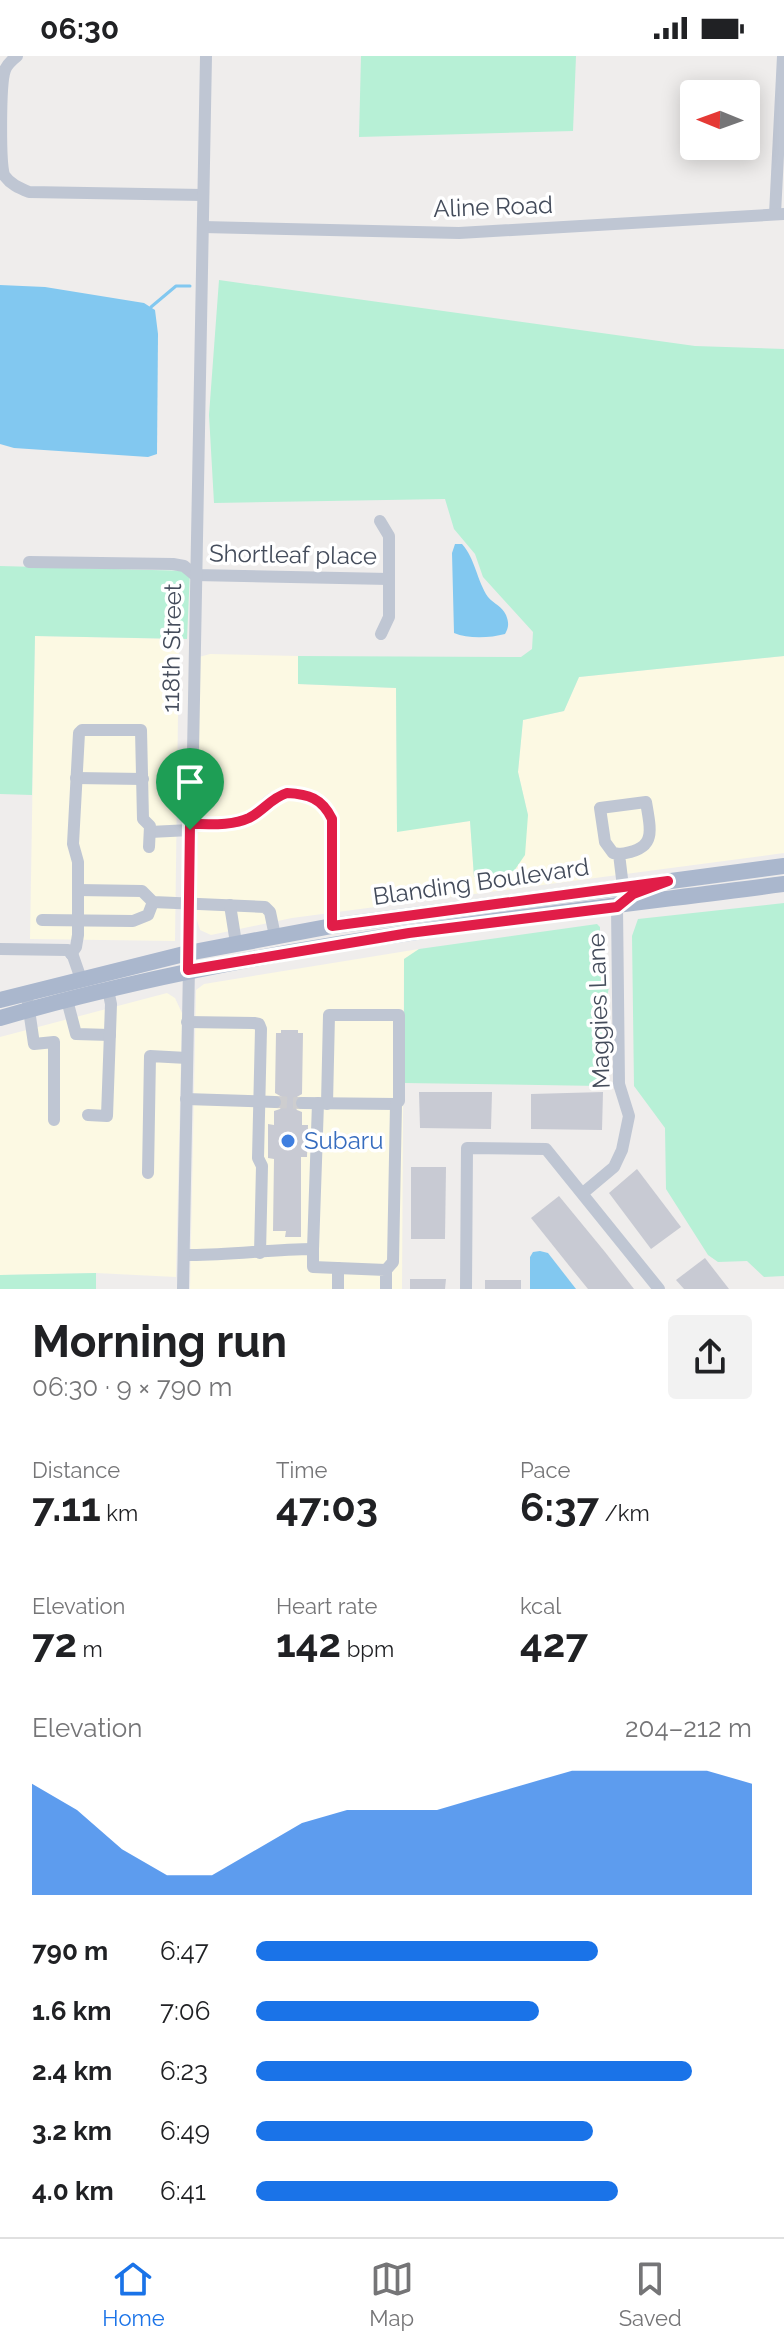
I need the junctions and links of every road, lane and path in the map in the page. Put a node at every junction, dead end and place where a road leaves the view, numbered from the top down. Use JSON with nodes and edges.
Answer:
{"nodes":[{"id":1,"x":206,"y":56,"type":"edge"},
{"id":2,"x":783,"y":56,"type":"edge"},
{"id":3,"x":14,"y":58,"type":"edge"},
{"id":4,"x":0,"y":123,"type":"edge"},
{"id":5,"x":203,"y":195,"type":"junction"},
{"id":6,"x":779,"y":214,"type":"edge"},
{"id":7,"x":203,"y":227,"type":"junction"},
{"id":8,"x":380,"y":521,"type":"dead end"},
{"id":9,"x":29,"y":562,"type":"dead end"},
{"id":10,"x":195,"y":575,"type":"junction"},
{"id":11,"x":389,"y":579,"type":"junction"},
{"id":12,"x":381,"y":634,"type":"dead end"},
{"id":13,"x":76,"y":778,"type":"junction"},
{"id":14,"x":143,"y":779,"type":"junction"},
{"id":15,"x":190,"y":827,"type":"junction"},
{"id":16,"x":150,"y":832,"type":"junction"},
{"id":17,"x":149,"y":847,"type":"dead end"},
{"id":18,"x":619,"y":854,"type":"junction"},
{"id":19,"x":784,"y":866,"type":"edge"},
{"id":20,"x":668,"y":881,"type":"junction"},
{"id":21,"x":784,"y":884,"type":"edge"},
{"id":22,"x":623,"y":887,"type":"junction"},
{"id":23,"x":78,"y":890,"type":"junction"},
{"id":24,"x":153,"y":902,"type":"junction"},
{"id":25,"x":189,"y":903,"type":"junction"},
{"id":26,"x":230,"y":905,"type":"junction"},
{"id":27,"x":617,"y":907,"type":"junction"},
{"id":28,"x":574,"y":912,"type":"junction"},
{"id":29,"x":42,"y":920,"type":"dead end"},
{"id":30,"x":78,"y":920,"type":"junction"},
{"id":31,"x":407,"y":924,"type":"junction"},
{"id":32,"x":332,"y":926,"type":"junction"},
{"id":33,"x":275,"y":936,"type":"junction"},
{"id":34,"x":236,"y":943,"type":"junction"},
{"id":35,"x":0,"y":949,"type":"edge"},
{"id":36,"x":71,"y":954,"type":"junction"},
{"id":37,"x":188,"y":961,"type":"junction"},
{"id":38,"x":81,"y":979,"type":"junction"},
{"id":39,"x":108,"y":990,"type":"junction"},
{"id":40,"x":26,"y":993,"type":"junction"},
{"id":41,"x":0,"y":1000,"type":"edge"},
{"id":42,"x":67,"y":1000,"type":"junction"},
{"id":43,"x":30,"y":1010,"type":"junction"},
{"id":44,"x":0,"y":1018,"type":"edge"},
{"id":45,"x":187,"y":1022,"type":"junction"},
{"id":46,"x":110,"y":1035,"type":"junction"},
{"id":47,"x":187,"y":1058,"type":"junction"},
{"id":48,"x":186,"y":1099,"type":"junction"},
{"id":49,"x":258,"y":1102,"type":"junction"},
{"id":50,"x":275,"y":1102,"type":"tunnel mouth"},
{"id":51,"x":302,"y":1103,"type":"tunnel mouth"},
{"id":52,"x":322,"y":1104,"type":"junction"},
{"id":53,"x":396,"y":1104,"type":"junction"},
{"id":54,"x":88,"y":1115,"type":"dead end"},
{"id":55,"x":54,"y":1120,"type":"dead end"},
{"id":56,"x":148,"y":1173,"type":"dead end"},
{"id":57,"x":583,"y":1193,"type":"junction"},
{"id":58,"x":313,"y":1249,"type":"junction"},
{"id":59,"x":260,"y":1253,"type":"junction"},
{"id":60,"x":184,"y":1255,"type":"junction"},
{"id":61,"x":338,"y":1268,"type":"junction"},
{"id":62,"x":386,"y":1270,"type":"junction"},
{"id":63,"x":183,"y":1289,"type":"edge"},
{"id":64,"x":338,"y":1289,"type":"edge"},
{"id":65,"x":386,"y":1289,"type":"edge"},
{"id":66,"x":466,"y":1289,"type":"edge"},
{"id":67,"x":659,"y":1289,"type":"edge"}],
"edges":[{"from":1,"to":5,"type":"street","name":"118th Street"},
{"from":2,"to":6,"type":"street"},
{"from":3,"to":4,"type":"street"},
{"from":4,"to":5,"type":"street"},
{"from":5,"to":7,"type":"street","name":"118th Street"},
{"from":6,"to":7,"type":"street","name":"Aline Road"},
{"from":7,"to":10,"type":"street","name":"118th Street"},
{"from":8,"to":11,"type":"street"},
{"from":9,"to":10,"type":"street","name":"Shortleaf place"},
{"from":10,"to":11,"type":"street","name":"Shortleaf place"},
{"from":10,"to":15,"type":"street","name":"118th Street"},
{"from":11,"to":12,"type":"street"},
{"from":13,"to":14,"type":"street"},
{"from":13,"to":14,"type":"street"},
{"from":13,"to":23,"type":"street"},
{"from":14,"to":16,"type":"street"},
{"from":15,"to":16,"type":"street"},
{"from":15,"to":25,"type":"street","name":"118th Street"},
{"from":15,"to":32,"type":"street"},
{"from":16,"to":17,"type":"street"},
{"from":18,"to":18,"type":"street"},
{"from":18,"to":22,"type":"street"},
{"from":19,"to":20,"type":"main road","name":"Blanding Boulevard"},
{"from":20,"to":22,"type":"main road","name":"Blanding Boulevard"},
{"from":20,"to":27,"type":"main road"},
{"from":21,"to":27,"type":"main road","name":"Blanding Boulevard"},
{"from":22,"to":28,"type":"main road"},
{"from":22,"to":31,"type":"main road","name":"Blanding Boulevard"},
{"from":23,"to":24,"type":"street"},
{"from":23,"to":30,"type":"street"},
{"from":24,"to":25,"type":"street"},
{"from":24,"to":30,"type":"street"},
{"from":25,"to":26,"type":"street"},
{"from":25,"to":37,"type":"street","name":"118th Street"},
{"from":26,"to":33,"type":"street"},
{"from":26,"to":34,"type":"street"},
{"from":27,"to":28,"type":"main road","name":"Blanding Boulevard"},
{"from":27,"to":57,"type":"street","name":"Maggies Lane"},
{"from":28,"to":31,"type":"main road","name":"Blanding Boulevard"},
{"from":29,"to":30,"type":"street"},
{"from":30,"to":36,"type":"street"},
{"from":31,"to":32,"type":"main road","name":"Blanding Boulevard"},
{"from":31,"to":37,"type":"main road","name":"Blanding Boulevard"},
{"from":32,"to":33,"type":"main road","name":"Blanding Boulevard"},
{"from":33,"to":34,"type":"main road","name":"Blanding Boulevard"},
{"from":34,"to":37,"type":"main road","name":"Blanding Boulevard"},
{"from":35,"to":36,"type":"street"},
{"from":36,"to":38,"type":"street"},
{"from":37,"to":38,"type":"main road","name":"Blanding Boulevard"},
{"from":37,"to":39,"type":"main road","name":"Blanding Boulevard"},
{"from":37,"to":45,"type":"street","name":"118th Street"},
{"from":38,"to":40,"type":"main road","name":"Blanding Boulevard"},
{"from":39,"to":42,"type":"main road","name":"Blanding Boulevard"},
{"from":39,"to":46,"type":"street"},
{"from":40,"to":41,"type":"main road","name":"Blanding Boulevard"},
{"from":40,"to":43,"type":"street"},
{"from":42,"to":43,"type":"main road","name":"Blanding Boulevard"},
{"from":42,"to":46,"type":"street"},
{"from":43,"to":44,"type":"main road","name":"Blanding Boulevard"},
{"from":43,"to":55,"type":"street"},
{"from":45,"to":47,"type":"street","name":"118th Street"},
{"from":45,"to":49,"type":"street"},
{"from":46,"to":54,"type":"street"},
{"from":47,"to":48,"type":"street","name":"118th Street"},
{"from":47,"to":56,"type":"street"},
{"from":48,"to":49,"type":"street"},
{"from":48,"to":60,"type":"street","name":"118th Street"},
{"from":49,"to":50,"type":"street"},
{"from":49,"to":59,"type":"street"},
{"from":51,"to":52,"type":"street"},
{"from":52,"to":53,"type":"street"},
{"from":52,"to":53,"type":"street"},
{"from":52,"to":58,"type":"street"},
{"from":53,"to":62,"type":"street"},
{"from":57,"to":66,"type":"street"},
{"from":57,"to":67,"type":"street"},
{"from":58,"to":59,"type":"street"},
{"from":58,"to":61,"type":"street"},
{"from":59,"to":60,"type":"street"},
{"from":60,"to":63,"type":"street","name":"118th Street"},
{"from":61,"to":62,"type":"street"},
{"from":61,"to":64,"type":"street"},
{"from":62,"to":65,"type":"street"}]}
